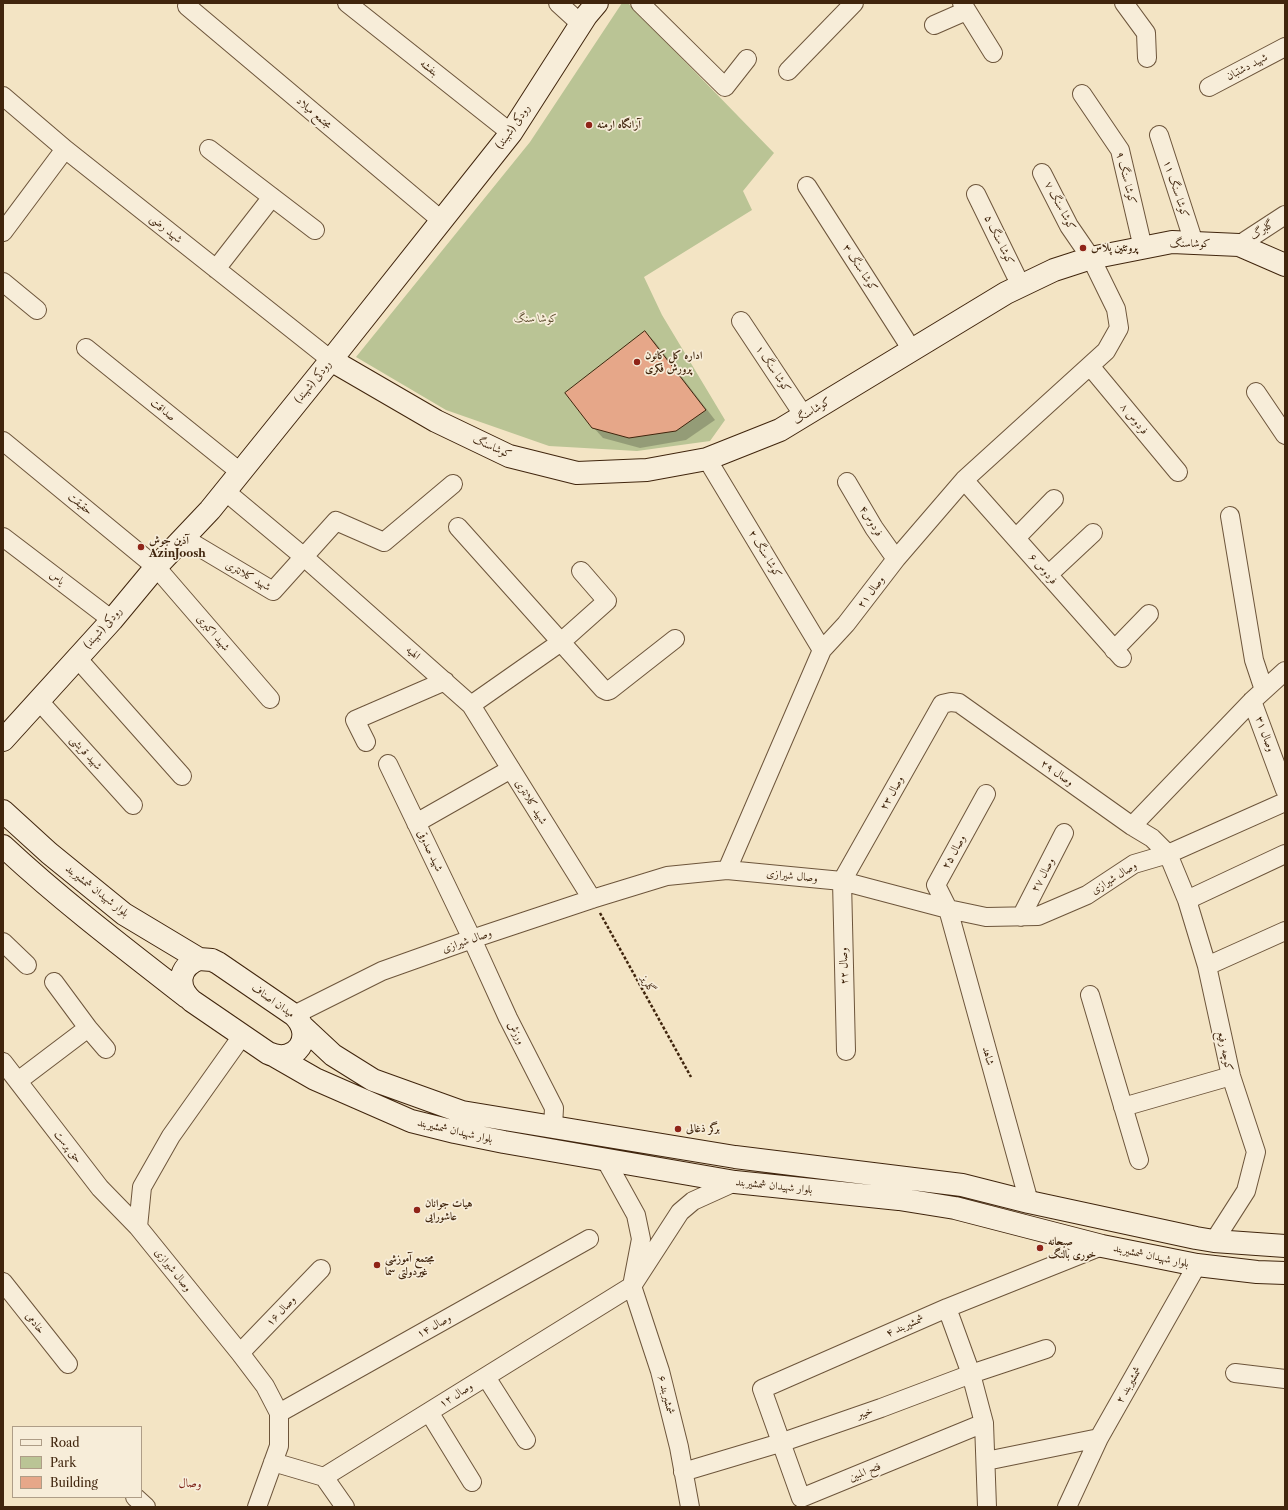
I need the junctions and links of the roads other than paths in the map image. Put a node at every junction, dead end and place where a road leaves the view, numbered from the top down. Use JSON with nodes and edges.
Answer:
{"nodes":[{"id":1,"x":347,"y":3,"type":"edge"},
{"id":2,"x":558,"y":3,"type":"edge"},
{"id":3,"x":597,"y":3,"type":"edge"},
{"id":4,"x":640,"y":3,"type":"edge"},
{"id":5,"x":854,"y":3,"type":"edge"},
{"id":6,"x":1124,"y":3,"type":"edge"},
{"id":7,"x":187,"y":6,"type":"dead end"},
{"id":8,"x":964,"y":7,"type":"edge"},
{"id":9,"x":581,"y":24,"type":"junction"},
{"id":10,"x":934,"y":25,"type":"dead end"},
{"id":11,"x":993,"y":53,"type":"dead end"},
{"id":12,"x":1283,"y":53,"type":"edge"},
{"id":13,"x":1147,"y":58,"type":"dead end"},
{"id":14,"x":747,"y":59,"type":"dead end"},
{"id":15,"x":788,"y":71,"type":"dead end"},
{"id":16,"x":1209,"y":87,"type":"dead end"},
{"id":17,"x":1082,"y":94,"type":"dead end"},
{"id":18,"x":3,"y":96,"type":"edge"},
{"id":19,"x":511,"y":133,"type":"junction"},
{"id":20,"x":1159,"y":135,"type":"dead end"},
{"id":21,"x":65,"y":149,"type":"junction"},
{"id":22,"x":209,"y":149,"type":"dead end"},
{"id":23,"x":1042,"y":173,"type":"dead end"},
{"id":24,"x":807,"y":186,"type":"dead end"},
{"id":25,"x":976,"y":194,"type":"dead end"},
{"id":26,"x":272,"y":197,"type":"junction"},
{"id":27,"x":1285,"y":215,"type":"edge"},
{"id":28,"x":441,"y":220,"type":"junction"},
{"id":29,"x":315,"y":230,"type":"dead end"},
{"id":30,"x":3,"y":232,"type":"edge"},
{"id":31,"x":1194,"y":243,"type":"junction"},
{"id":32,"x":1239,"y":245,"type":"junction"},
{"id":33,"x":1143,"y":248,"type":"junction"},
{"id":34,"x":1091,"y":258,"type":"junction"},
{"id":35,"x":1285,"y":265,"type":"edge"},
{"id":36,"x":216,"y":269,"type":"junction"},
{"id":37,"x":3,"y":282,"type":"edge"},
{"id":38,"x":1021,"y":286,"type":"junction"},
{"id":39,"x":37,"y":310,"type":"dead end"},
{"id":40,"x":741,"y":321,"type":"dead end"},
{"id":41,"x":86,"y":348,"type":"dead end"},
{"id":42,"x":912,"y":350,"type":"junction"},
{"id":43,"x":331,"y":360,"type":"junction"},
{"id":44,"x":1090,"y":366,"type":"junction"},
{"id":45,"x":1256,"y":392,"type":"dead end"},
{"id":46,"x":804,"y":416,"type":"junction"},
{"id":47,"x":1285,"y":436,"type":"edge"},
{"id":48,"x":3,"y":441,"type":"edge"},
{"id":49,"x":708,"y":458,"type":"junction"},
{"id":50,"x":240,"y":472,"type":"junction"},
{"id":51,"x":1178,"y":472,"type":"dead end"},
{"id":52,"x":964,"y":480,"type":"junction"},
{"id":53,"x":847,"y":482,"type":"dead end"},
{"id":54,"x":453,"y":484,"type":"dead end"},
{"id":55,"x":225,"y":491,"type":"junction"},
{"id":56,"x":1054,"y":499,"type":"dead end"},
{"id":57,"x":1230,"y":516,"type":"dead end"},
{"id":58,"x":458,"y":527,"type":"dead end"},
{"id":59,"x":1093,"y":533,"type":"dead end"},
{"id":60,"x":3,"y":537,"type":"edge"},
{"id":61,"x":184,"y":538,"type":"junction"},
{"id":62,"x":1016,"y":538,"type":"junction"},
{"id":63,"x":304,"y":557,"type":"junction"},
{"id":64,"x":896,"y":559,"type":"junction"},
{"id":65,"x":156,"y":567,"type":"junction"},
{"id":66,"x":581,"y":571,"type":"dead end"},
{"id":67,"x":1048,"y":574,"type":"junction"},
{"id":68,"x":1149,"y":614,"type":"dead end"},
{"id":69,"x":112,"y":620,"type":"junction"},
{"id":70,"x":675,"y":639,"type":"dead end"},
{"id":71,"x":561,"y":642,"type":"junction"},
{"id":72,"x":822,"y":650,"type":"junction"},
{"id":73,"x":77,"y":658,"type":"junction"},
{"id":74,"x":1285,"y":672,"type":"edge"},
{"id":75,"x":445,"y":681,"type":"junction"},
{"id":76,"x":1258,"y":696,"type":"junction"},
{"id":77,"x":270,"y":699,"type":"dead end"},
{"id":78,"x":39,"y":701,"type":"junction"},
{"id":79,"x":942,"y":704,"type":"joint"},
{"id":80,"x":471,"y":705,"type":"junction"},
{"id":81,"x":5,"y":734,"type":"edge"},
{"id":82,"x":366,"y":742,"type":"dead end"},
{"id":83,"x":388,"y":764,"type":"dead end"},
{"id":84,"x":511,"y":769,"type":"junction"},
{"id":85,"x":182,"y":776,"type":"dead end"},
{"id":86,"x":1285,"y":790,"type":"edge"},
{"id":87,"x":986,"y":794,"type":"dead end"},
{"id":88,"x":1285,"y":802,"type":"edge"},
{"id":89,"x":133,"y":805,"type":"dead end"},
{"id":90,"x":3,"y":811,"type":"edge"},
{"id":91,"x":416,"y":823,"type":"junction"},
{"id":92,"x":1132,"y":826,"type":"junction"},
{"id":93,"x":1064,"y":833,"type":"dead end"},
{"id":94,"x":3,"y":846,"type":"edge"},
{"id":95,"x":1168,"y":854,"type":"junction"},
{"id":96,"x":1285,"y":854,"type":"edge"},
{"id":97,"x":727,"y":870,"type":"junction"},
{"id":98,"x":842,"y":881,"type":"junction"},
{"id":99,"x":592,"y":899,"type":"junction"},
{"id":100,"x":1187,"y":900,"type":"junction"},
{"id":101,"x":948,"y":909,"type":"junction"},
{"id":102,"x":1021,"y":917,"type":"junction"},
{"id":103,"x":1285,"y":931,"type":"edge"},
{"id":104,"x":472,"y":939,"type":"junction"},
{"id":105,"x":3,"y":942,"type":"edge"},
{"id":106,"x":199,"y":959,"type":"junction"},
{"id":107,"x":27,"y":966,"type":"dead end"},
{"id":108,"x":1207,"y":966,"type":"junction"},
{"id":109,"x":54,"y":982,"type":"dead end"},
{"id":110,"x":1090,"y":995,"type":"dead end"},
{"id":111,"x":187,"y":996,"type":"junction"},
{"id":112,"x":298,"y":1021,"type":"junction"},
{"id":113,"x":88,"y":1028,"type":"junction"},
{"id":114,"x":242,"y":1036,"type":"junction"},
{"id":115,"x":106,"y":1049,"type":"dead end"},
{"id":116,"x":846,"y":1051,"type":"dead end"},
{"id":117,"x":275,"y":1056,"type":"junction"},
{"id":118,"x":3,"y":1062,"type":"edge"},
{"id":119,"x":1231,"y":1076,"type":"junction"},
{"id":120,"x":18,"y":1081,"type":"junction"},
{"id":121,"x":1123,"y":1107,"type":"junction"},
{"id":122,"x":553,"y":1127,"type":"junction"},
{"id":123,"x":605,"y":1159,"type":"junction"},
{"id":124,"x":1139,"y":1160,"type":"dead end"},
{"id":125,"x":735,"y":1182,"type":"junction"},
{"id":126,"x":1029,"y":1202,"type":"junction"},
{"id":127,"x":138,"y":1227,"type":"junction"},
{"id":128,"x":589,"y":1239,"type":"dead end"},
{"id":129,"x":1214,"y":1241,"type":"junction"},
{"id":130,"x":1102,"y":1246,"type":"junction"},
{"id":131,"x":1285,"y":1246,"type":"edge"},
{"id":132,"x":1197,"y":1265,"type":"junction"},
{"id":133,"x":321,"y":1269,"type":"dead end"},
{"id":134,"x":1285,"y":1273,"type":"edge"},
{"id":135,"x":3,"y":1282,"type":"edge"},
{"id":136,"x":632,"y":1286,"type":"junction"},
{"id":137,"x":947,"y":1308,"type":"junction"},
{"id":138,"x":1046,"y":1349,"type":"dead end"},
{"id":139,"x":240,"y":1353,"type":"junction"},
{"id":140,"x":68,"y":1364,"type":"dead end"},
{"id":141,"x":1235,"y":1372,"type":"dead end"},
{"id":142,"x":971,"y":1374,"type":"junction"},
{"id":143,"x":486,"y":1377,"type":"junction"},
{"id":144,"x":1285,"y":1379,"type":"edge"},
{"id":145,"x":429,"y":1412,"type":"junction"},
{"id":146,"x":279,"y":1413,"type":"junction"},
{"id":147,"x":984,"y":1423,"type":"junction"},
{"id":148,"x":1099,"y":1438,"type":"junction"},
{"id":149,"x":526,"y":1440,"type":"dead end"},
{"id":150,"x":780,"y":1443,"type":"junction"},
{"id":151,"x":986,"y":1461,"type":"junction"},
{"id":152,"x":273,"y":1462,"type":"junction"},
{"id":153,"x":683,"y":1472,"type":"junction"},
{"id":154,"x":324,"y":1476,"type":"junction"},
{"id":155,"x":472,"y":1482,"type":"dead end"},
{"id":156,"x":136,"y":1498,"type":"edge"},
{"id":157,"x":146,"y":1507,"type":"edge"},
{"id":158,"x":257,"y":1507,"type":"edge"},
{"id":159,"x":344,"y":1507,"type":"edge"},
{"id":160,"x":690,"y":1507,"type":"edge"},
{"id":161,"x":986,"y":1507,"type":"edge"},
{"id":162,"x":1066,"y":1507,"type":"edge"}],
"edges":[{"from":1,"to":19,"type":"street","name":"بنفشه"},
{"from":2,"to":9,"type":"street"},
{"from":3,"to":9,"type":"main road","name":"رودکی (شهبند)"},
{"from":4,"to":14,"type":"street"},
{"from":5,"to":15,"type":"street"},
{"from":6,"to":13,"type":"street"},
{"from":7,"to":28,"type":"street","name":"مجتمع میلاد"},
{"from":8,"to":10,"type":"street"},
{"from":8,"to":11,"type":"street"},
{"from":9,"to":19,"type":"main road","name":"رودکی (شهبند)"},
{"from":12,"to":16,"type":"street","name":"شهید دشتبان"},
{"from":17,"to":33,"type":"street","name":"کوشا سنگ ۹"},
{"from":18,"to":21,"type":"street","name":"شهید رضی"},
{"from":19,"to":28,"type":"main road","name":"رودکی (شهبند)"},
{"from":20,"to":31,"type":"street","name":"۱۱ کوشا سنگ"},
{"from":21,"to":30,"type":"street"},
{"from":21,"to":36,"type":"street","name":"شهید رضی"},
{"from":22,"to":26,"type":"street"},
{"from":23,"to":34,"type":"street","name":"کوشا سنگ ۷"},
{"from":24,"to":42,"type":"street","name":"کوشا سنگ ۳"},
{"from":25,"to":38,"type":"street","name":"کوشا سنگ ۵"},
{"from":26,"to":29,"type":"street"},
{"from":26,"to":36,"type":"street"},
{"from":27,"to":32,"type":"street","name":"گلبرگ"},
{"from":28,"to":43,"type":"main road","name":"رودکی (شهبند)"},
{"from":31,"to":32,"type":"main road","name":"کوشاسنگ"},
{"from":31,"to":33,"type":"main road","name":"کوشاسنگ"},
{"from":32,"to":35,"type":"main road","name":"کوشاسنگ"},
{"from":33,"to":34,"type":"main road","name":"کوشاسنگ"},
{"from":34,"to":38,"type":"main road","name":"کوشاسنگ"},
{"from":34,"to":44,"type":"street","name":"کوشا سنگ ۷"},
{"from":36,"to":43,"type":"street","name":"شهید رضی"},
{"from":37,"to":39,"type":"street"},
{"from":38,"to":42,"type":"main road","name":"کوشاسنگ"},
{"from":40,"to":46,"type":"street","name":"کوشا سنگ ۱"},
{"from":41,"to":50,"type":"street","name":"صداقت"},
{"from":42,"to":46,"type":"main road","name":"کوشاسنگ"},
{"from":43,"to":49,"type":"main road","name":"کوشاسنگ"},
{"from":43,"to":50,"type":"main road","name":"رودکی (شهبند)"},
{"from":44,"to":51,"type":"street","name":"فردوس ۸"},
{"from":44,"to":52,"type":"street","name":"وصال ۲۱"},
{"from":45,"to":47,"type":"street"},
{"from":46,"to":49,"type":"main road","name":"کوشاسنگ"},
{"from":48,"to":65,"type":"street","name":"حقیقت"},
{"from":49,"to":72,"type":"street","name":"کوشا سنگ ۲"},
{"from":50,"to":55,"type":"main road","name":"رودکی (شهبند)"},
{"from":52,"to":62,"type":"street","name":"فردوس ۶"},
{"from":52,"to":64,"type":"street","name":"وصال ۲۱"},
{"from":53,"to":64,"type":"street","name":"فردوس۴"},
{"from":54,"to":63,"type":"street","name":"شهید کلانتری"},
{"from":55,"to":61,"type":"main road","name":"رودکی (شهبند)"},
{"from":55,"to":63,"type":"street","name":"الهیه"},
{"from":56,"to":62,"type":"street"},
{"from":57,"to":76,"type":"street","name":"وصال ۳۱"},
{"from":58,"to":71,"type":"street"},
{"from":59,"to":67,"type":"street"},
{"from":60,"to":69,"type":"street","name":"یاس"},
{"from":61,"to":63,"type":"street","name":"شهید کلانتری"},
{"from":61,"to":65,"type":"main road","name":"رودکی (شهبند)"},
{"from":62,"to":67,"type":"street","name":"فردوس ۶"},
{"from":63,"to":75,"type":"street","name":"الهیه"},
{"from":64,"to":72,"type":"street","name":"وصال ۲۱"},
{"from":65,"to":69,"type":"main road","name":"رودکی (شهبند)"},
{"from":65,"to":77,"type":"street","name":"شهید اکبری"},
{"from":66,"to":71,"type":"street"},
{"from":67,"to":68,"type":"street","name":"فردوس ۶"},
{"from":69,"to":73,"type":"main road","name":"رودکی (شهبند)"},
{"from":70,"to":71,"type":"street"},
{"from":71,"to":80,"type":"street"},
{"from":72,"to":97,"type":"street","name":"وصال ۲۱"},
{"from":73,"to":78,"type":"main road","name":"رودکی (شهبند)"},
{"from":73,"to":85,"type":"street"},
{"from":74,"to":76,"type":"street"},
{"from":75,"to":80,"type":"street","name":"الهیه"},
{"from":75,"to":82,"type":"street"},
{"from":76,"to":86,"type":"street","name":"وصال ۳۱"},
{"from":76,"to":92,"type":"street"},
{"from":78,"to":81,"type":"main road","name":"رودکی (شهبند)"},
{"from":78,"to":89,"type":"street","name":"شهید قریشی"},
{"from":79,"to":92,"type":"street","name":"وصال ۲۹"},
{"from":79,"to":98,"type":"street","name":"وصال ۲۳"},
{"from":80,"to":84,"type":"street","name":"شهید کلانتری"},
{"from":83,"to":91,"type":"street","name":"شهید صدوقی"},
{"from":84,"to":91,"type":"street"},
{"from":84,"to":99,"type":"street","name":"شهید کلانتری"},
{"from":87,"to":101,"type":"street","name":"وصال ۲۵"},
{"from":88,"to":95,"type":"street","name":"وصال شیرازی"},
{"from":90,"to":106,"type":"main road","name":"بلوار شهیدان شمشیربند"},
{"from":91,"to":104,"type":"street","name":"شهید صدوقی"},
{"from":92,"to":95,"type":"street","name":"وصال ۲۹"},
{"from":93,"to":102,"type":"street","name":"وصال ۲۷"},
{"from":94,"to":111,"type":"main road"},
{"from":95,"to":100,"type":"street","name":"کوچه رفیع"},
{"from":95,"to":102,"type":"street","name":"وصال شیرازی"},
{"from":96,"to":100,"type":"street"},
{"from":97,"to":98,"type":"street","name":"وصال شیرازی"},
{"from":97,"to":99,"type":"street","name":"وصال شیرازی"},
{"from":98,"to":101,"type":"street","name":"وصال شیرازی"},
{"from":98,"to":116,"type":"street","name":"وصال ۲۲"},
{"from":99,"to":104,"type":"street","name":"وصال شیرازی"},
{"from":100,"to":108,"type":"street","name":"کوچه رفیع"},
{"from":101,"to":102,"type":"street","name":"وصال شیرازی"},
{"from":101,"to":126,"type":"street","name":"شاهد"},
{"from":103,"to":108,"type":"street"},
{"from":104,"to":112,"type":"street","name":"وصال شیرازی"},
{"from":104,"to":122,"type":"street","name":"ورزش"},
{"from":105,"to":107,"type":"street"},
{"from":106,"to":111,"type":"main road"},
{"from":106,"to":112,"type":"main road","name":"میدان اصناف"},
{"from":108,"to":119,"type":"street","name":"کوچه رفیع"},
{"from":109,"to":113,"type":"street"},
{"from":110,"to":121,"type":"street"},
{"from":111,"to":114,"type":"main road"},
{"from":112,"to":117,"type":"main road","name":"میدان اصناف"},
{"from":112,"to":122,"type":"main road","name":"بلوار شهیدان شمشیربند"},
{"from":113,"to":115,"type":"street"},
{"from":113,"to":120,"type":"street"},
{"from":114,"to":117,"type":"main road"},
{"from":114,"to":127,"type":"street"},
{"from":117,"to":123,"type":"main road","name":"بلوار شهیدان شمشیربند"},
{"from":118,"to":120,"type":"street","name":"حق پرست"},
{"from":119,"to":121,"type":"street"},
{"from":119,"to":129,"type":"street","name":"کوچه رفیع"},
{"from":120,"to":127,"type":"street","name":"حق پرست"},
{"from":121,"to":124,"type":"street"},
{"from":122,"to":126,"type":"main road","name":"بلوار شهیدان شمشیربند"},
{"from":123,"to":125,"type":"main road","name":"بلوار شهیدان شمشیربند"},
{"from":123,"to":136,"type":"street","name":"شمشیربند ۶"},
{"from":125,"to":130,"type":"main road","name":"بلوار شهیدان شمشیربند"},
{"from":125,"to":136,"type":"street"},
{"from":126,"to":129,"type":"main road","name":"بلوار شهیدان شمشیربند"},
{"from":127,"to":139,"type":"street","name":"وصال شیرازی"},
{"from":128,"to":146,"type":"street","name":"وصال ۱۴"},
{"from":129,"to":131,"type":"main road","name":"بلوار شهیدان شمشیربند"},
{"from":130,"to":132,"type":"main road","name":"بلوار شهیدان شمشیربند"},
{"from":130,"to":137,"type":"street","name":"شمشیربند ۴"},
{"from":132,"to":134,"type":"main road","name":"بلوار شهیدان شمشیربند"},
{"from":132,"to":148,"type":"street","name":"شمشیربند ۲"},
{"from":133,"to":139,"type":"street","name":"وصال ۱۶"},
{"from":135,"to":140,"type":"street","name":"خادمی"},
{"from":136,"to":143,"type":"street","name":"وصال ۱۲"},
{"from":136,"to":153,"type":"street","name":"شمشیربند ۶"},
{"from":137,"to":142,"type":"street"},
{"from":137,"to":150,"type":"street","name":"شمشیربند ۴"},
{"from":138,"to":142,"type":"street","name":"خیبر"},
{"from":139,"to":146,"type":"street","name":"وصال شیرازی"},
{"from":141,"to":144,"type":"street"},
{"from":142,"to":147,"type":"street"},
{"from":142,"to":150,"type":"street","name":"خیبر"},
{"from":143,"to":145,"type":"street","name":"وصال ۱۲"},
{"from":143,"to":149,"type":"street"},
{"from":145,"to":154,"type":"street","name":"وصال ۱۲"},
{"from":145,"to":155,"type":"street"},
{"from":146,"to":152,"type":"street","name":"وصال شیرازی"},
{"from":147,"to":150,"type":"street","name":"فتح المبین"},
{"from":147,"to":151,"type":"street"},
{"from":148,"to":151,"type":"street"},
{"from":148,"to":162,"type":"street","name":"شمشیربند ۲"},
{"from":150,"to":153,"type":"street","name":"خیبر"},
{"from":151,"to":161,"type":"street"},
{"from":152,"to":154,"type":"street"},
{"from":152,"to":158,"type":"street","name":"وصال شیرازی"},
{"from":153,"to":160,"type":"street","name":"شمشیربند ۶"},
{"from":154,"to":159,"type":"street"},
{"from":156,"to":157,"type":"street"}]}
